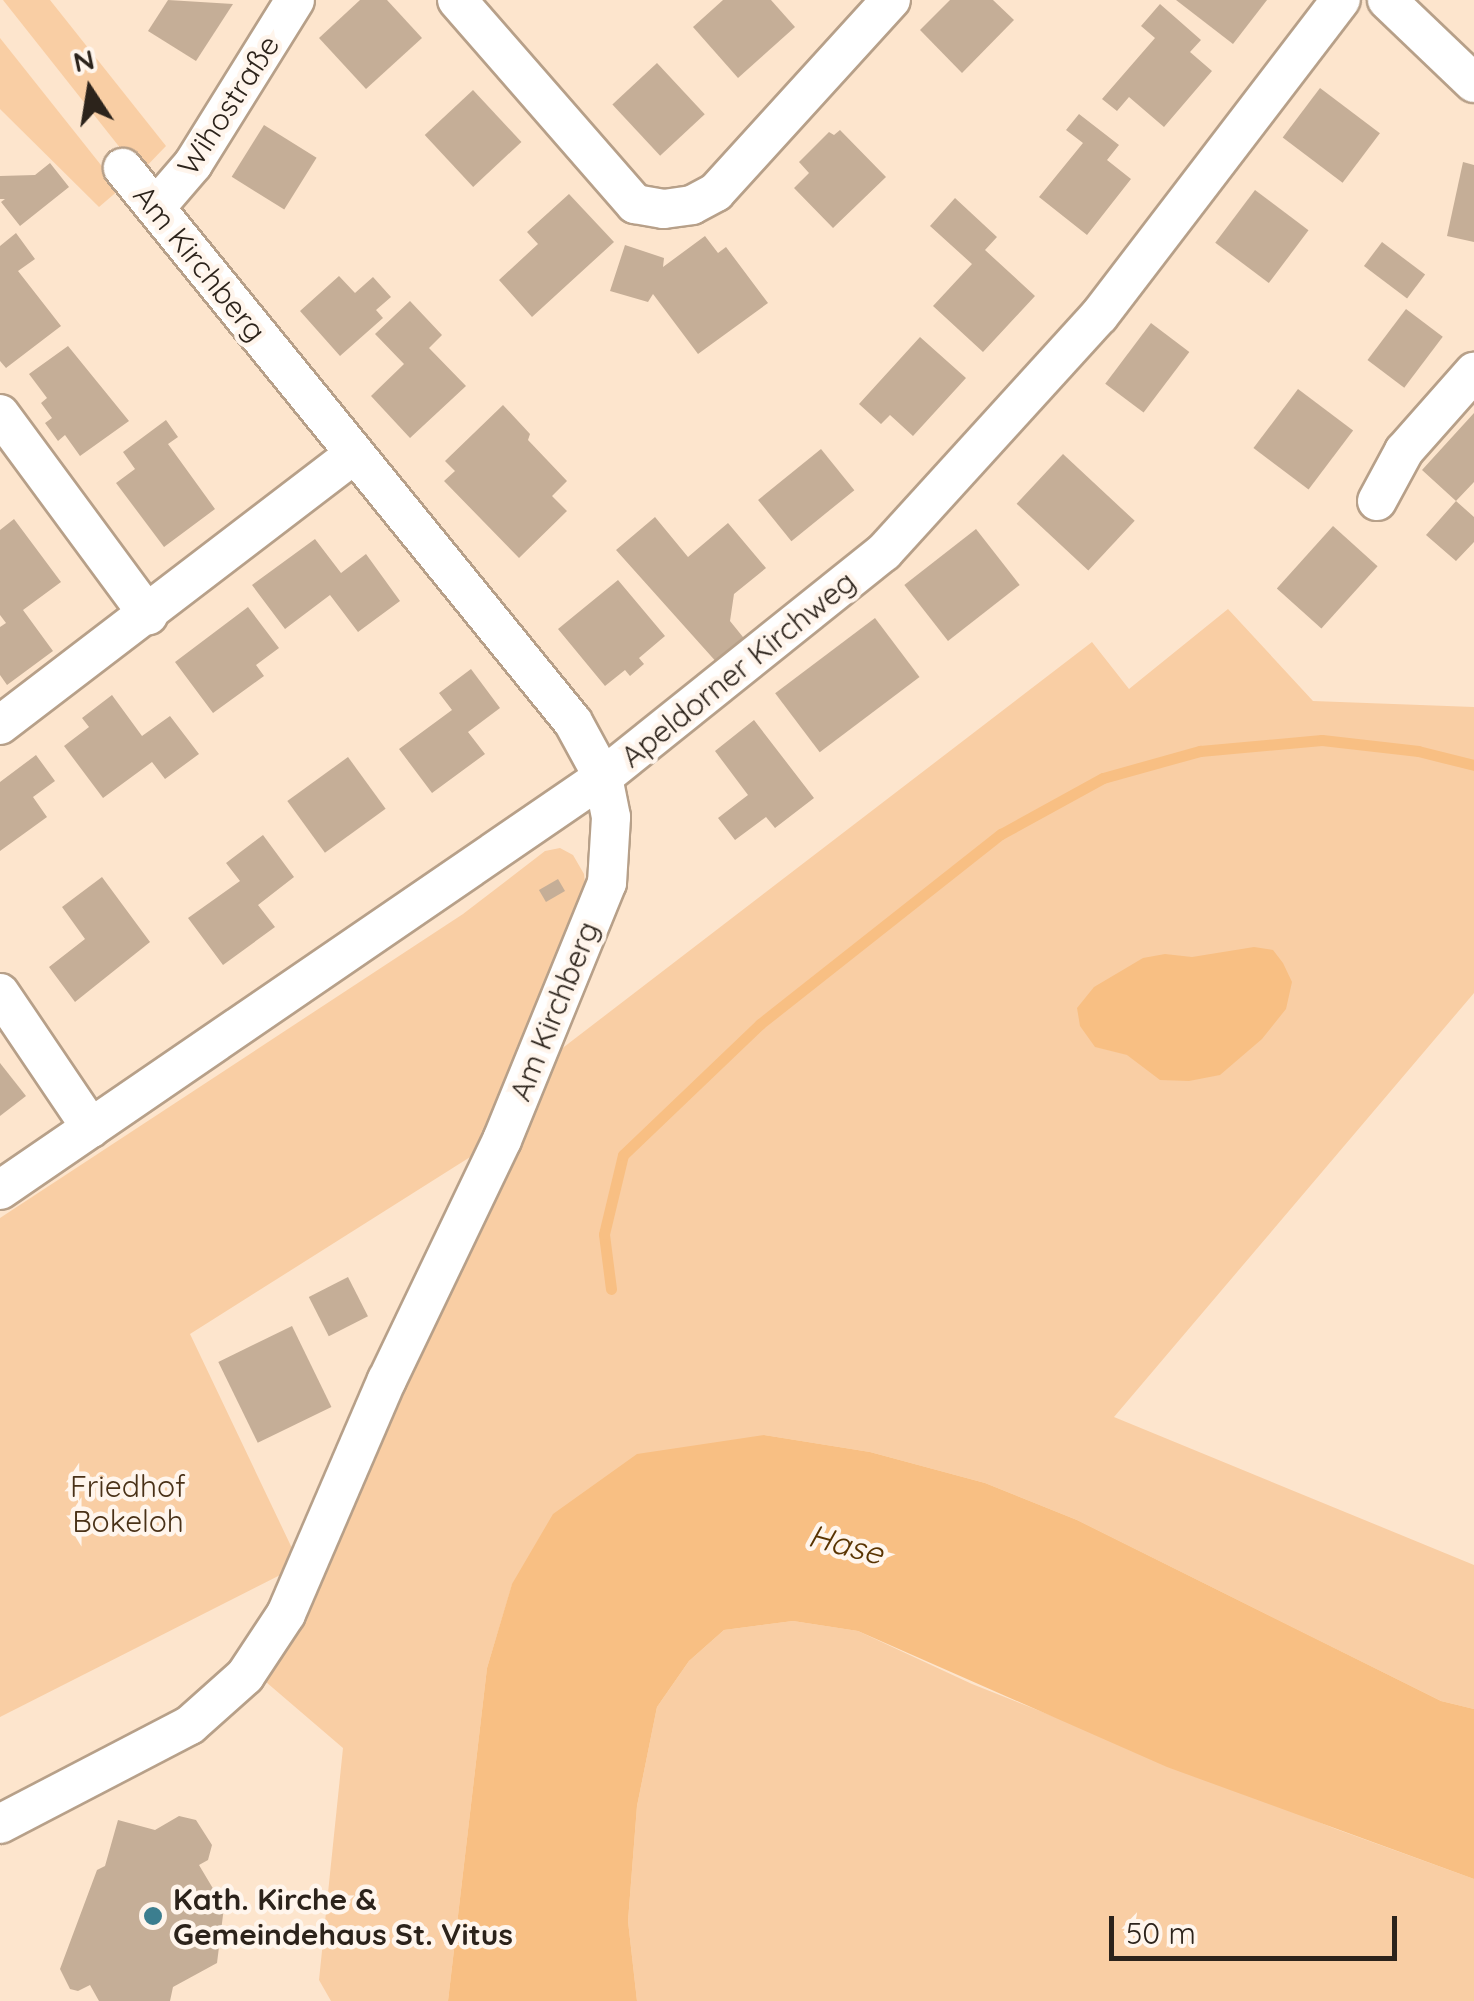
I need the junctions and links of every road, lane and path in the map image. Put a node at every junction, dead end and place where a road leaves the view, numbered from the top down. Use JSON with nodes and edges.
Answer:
{"nodes":[{"id":1,"x":295,"y":0,"type":"edge"},
{"id":2,"x":457,"y":0,"type":"edge"},
{"id":3,"x":891,"y":0,"type":"edge"},
{"id":4,"x":1341,"y":0,"type":"edge"},
{"id":5,"x":1387,"y":0,"type":"edge"},
{"id":6,"x":1474,"y":82,"type":"edge"},
{"id":7,"x":123,"y":168,"type":"dead end"},
{"id":8,"x":156,"y":207,"type":"junction"},
{"id":9,"x":1474,"y":372,"type":"edge"},
{"id":10,"x":0,"y":414,"type":"edge"},
{"id":11,"x":354,"y":454,"type":"junction"},
{"id":12,"x":1377,"y":501,"type":"dead end"},
{"id":13,"x":148,"y":615,"type":"junction"},
{"id":14,"x":0,"y":725,"type":"edge"},
{"id":15,"x":604,"y":777,"type":"junction"},
{"id":16,"x":0,"y":994,"type":"edge"},
{"id":17,"x":91,"y":1128,"type":"junction"},
{"id":18,"x":0,"y":1190,"type":"edge"},
{"id":19,"x":0,"y":1824,"type":"edge"}],
"edges":[{"from":1,"to":8,"type":"street","name":"Wihostraße"},
{"from":2,"to":3,"type":"street"},
{"from":4,"to":15,"type":"street","name":"Apeldorner Kirchweg"},
{"from":5,"to":6,"type":"street"},
{"from":7,"to":8,"type":"street","name":"Am Kirchberg"},
{"from":8,"to":11,"type":"street","name":"Am Kirchberg"},
{"from":9,"to":12,"type":"street"},
{"from":10,"to":13,"type":"street"},
{"from":11,"to":13,"type":"street"},
{"from":11,"to":15,"type":"street","name":"Am Kirchberg"},
{"from":13,"to":14,"type":"street"},
{"from":15,"to":17,"type":"street","name":"Apeldorner Kirchweg"},
{"from":15,"to":19,"type":"street","name":"Am Kirchberg"},
{"from":16,"to":17,"type":"street"},
{"from":17,"to":18,"type":"street","name":"Apeldorner Kirchweg"}]}
